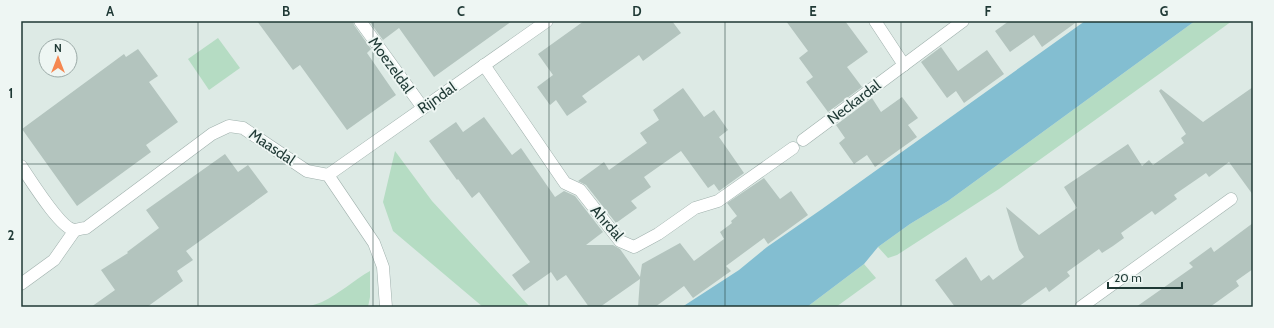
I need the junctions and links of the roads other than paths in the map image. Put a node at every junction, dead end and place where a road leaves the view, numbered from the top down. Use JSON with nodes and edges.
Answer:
{"nodes":[{"id":1,"x":360,"y":21,"type":"edge"},
{"id":2,"x":547,"y":21,"type":"edge"},
{"id":3,"x":875,"y":21,"type":"edge"},
{"id":4,"x":963,"y":21,"type":"edge"},
{"id":5,"x":904,"y":65,"type":"junction"},
{"id":6,"x":484,"y":66,"type":"junction"},
{"id":7,"x":423,"y":108,"type":"junction"},
{"id":8,"x":803,"y":140,"type":"dead end"},
{"id":9,"x":793,"y":148,"type":"dead end"},
{"id":10,"x":21,"y":166,"type":"edge"},
{"id":11,"x":328,"y":175,"type":"junction"},
{"id":12,"x":1231,"y":199,"type":"dead end"},
{"id":13,"x":74,"y":230,"type":"junction"},
{"id":14,"x":21,"y":284,"type":"edge"},
{"id":15,"x":386,"y":307,"type":"edge"},
{"id":16,"x":1081,"y":307,"type":"edge"}],
"edges":[{"from":1,"to":7,"type":"street","name":"Moezeldal"},
{"from":2,"to":6,"type":"street","name":"Rijndal"},
{"from":3,"to":5,"type":"street"},
{"from":4,"to":5,"type":"street","name":"Neckardal"},
{"from":5,"to":8,"type":"street","name":"Neckardal"},
{"from":6,"to":7,"type":"street","name":"Rijndal"},
{"from":6,"to":9,"type":"street","name":"Ahrdal"},
{"from":7,"to":11,"type":"street","name":"Rijndal"},
{"from":10,"to":13,"type":"street"},
{"from":11,"to":13,"type":"street","name":"Maasdal"},
{"from":11,"to":15,"type":"street"},
{"from":12,"to":16,"type":"street"},
{"from":13,"to":14,"type":"street"}]}
